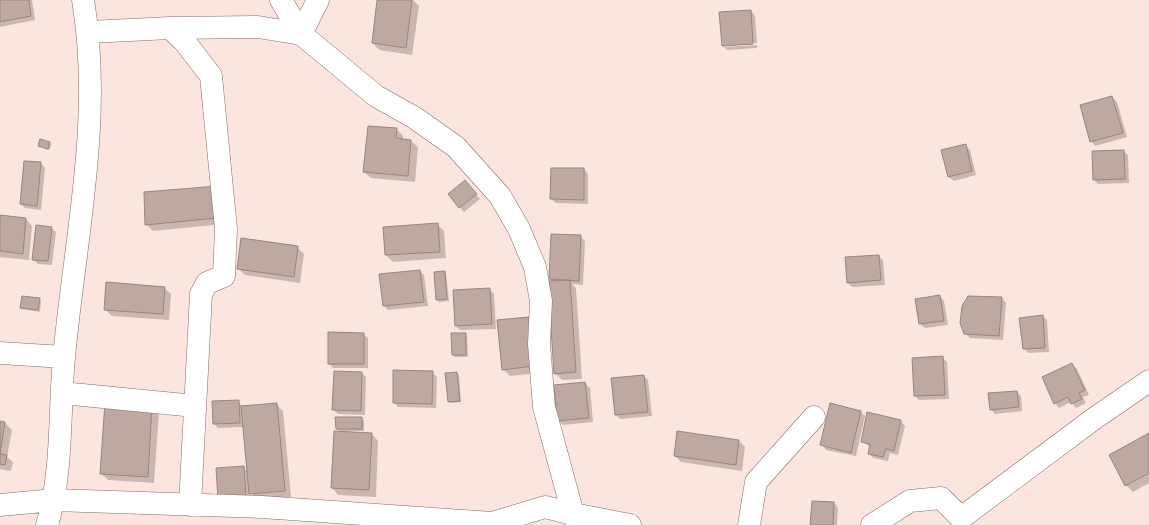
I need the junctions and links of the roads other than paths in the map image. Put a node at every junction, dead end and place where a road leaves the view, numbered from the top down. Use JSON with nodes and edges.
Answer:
{"nodes":[{"id":1,"x":83,"y":0,"type":"edge"},
{"id":2,"x":271,"y":0,"type":"edge"},
{"id":3,"x":281,"y":0,"type":"edge"},
{"id":4,"x":318,"y":0,"type":"edge"},
{"id":5,"x":258,"y":27,"type":"junction"},
{"id":6,"x":170,"y":28,"type":"junction"},
{"id":7,"x":88,"y":32,"type":"junction"},
{"id":8,"x":301,"y":34,"type":"junction"},
{"id":9,"x":0,"y":353,"type":"edge"},
{"id":10,"x":64,"y":357,"type":"junction"},
{"id":11,"x":1149,"y":381,"type":"edge"},
{"id":12,"x":62,"y":393,"type":"junction"},
{"id":13,"x":195,"y":406,"type":"junction"},
{"id":14,"x":814,"y":417,"type":"dead end"},
{"id":15,"x":54,"y":500,"type":"junction"},
{"id":16,"x":0,"y":505,"type":"edge"},
{"id":17,"x":190,"y":505,"type":"junction"},
{"id":18,"x":575,"y":519,"type":"edge"},
{"id":19,"x":960,"y":523,"type":"edge"},
{"id":20,"x":47,"y":525,"type":"edge"},
{"id":21,"x":630,"y":525,"type":"edge"},
{"id":22,"x":749,"y":525,"type":"edge"},
{"id":23,"x":872,"y":525,"type":"edge"}],
"edges":[{"from":1,"to":7,"type":"street"},
{"from":2,"to":5,"type":"street"},
{"from":3,"to":8,"type":"street"},
{"from":4,"to":8,"type":"street"},
{"from":5,"to":6,"type":"street"},
{"from":5,"to":8,"type":"street"},
{"from":6,"to":7,"type":"street"},
{"from":6,"to":13,"type":"street"},
{"from":7,"to":10,"type":"street"},
{"from":8,"to":18,"type":"street"},
{"from":9,"to":10,"type":"street"},
{"from":10,"to":12,"type":"street"},
{"from":11,"to":19,"type":"street"},
{"from":12,"to":13,"type":"street"},
{"from":12,"to":15,"type":"street"},
{"from":13,"to":17,"type":"street"},
{"from":14,"to":22,"type":"street"},
{"from":15,"to":16,"type":"street"},
{"from":15,"to":17,"type":"street"},
{"from":15,"to":20,"type":"street"},
{"from":17,"to":18,"type":"street"},
{"from":18,"to":21,"type":"street"},
{"from":19,"to":23,"type":"street"}]}
